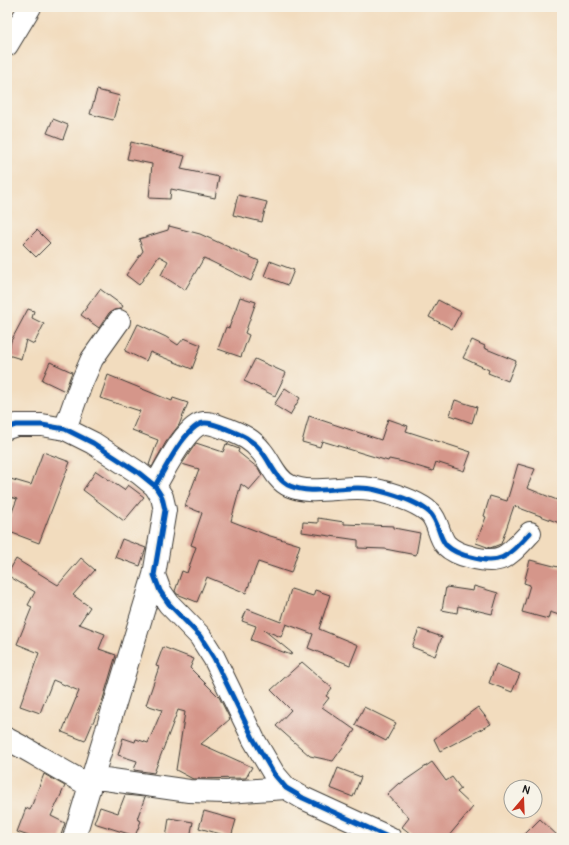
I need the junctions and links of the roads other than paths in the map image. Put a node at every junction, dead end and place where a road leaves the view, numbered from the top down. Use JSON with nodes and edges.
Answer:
{"nodes":[{"id":1,"x":30,"y":7,"type":"edge"},
{"id":2,"x":7,"y":45,"type":"edge"},
{"id":3,"x":119,"y":321,"type":"dead end"},
{"id":4,"x":7,"y":428,"type":"edge"},
{"id":5,"x":65,"y":429,"type":"junction"},
{"id":6,"x":155,"y":486,"type":"junction"},
{"id":7,"x":530,"y":533,"type":"dead end"},
{"id":8,"x":154,"y":575,"type":"junction"},
{"id":9,"x":7,"y":739,"type":"edge"},
{"id":10,"x":90,"y":781,"type":"junction"},
{"id":11,"x":286,"y":788,"type":"junction"},
{"id":12,"x":74,"y":838,"type":"edge"},
{"id":13,"x":390,"y":838,"type":"edge"}],
"edges":[{"from":1,"to":2,"type":"street"},
{"from":3,"to":5,"type":"street"},
{"from":4,"to":5,"type":"street"},
{"from":5,"to":6,"type":"street"},
{"from":6,"to":7,"type":"street"},
{"from":6,"to":8,"type":"street"},
{"from":8,"to":10,"type":"street"},
{"from":8,"to":11,"type":"street"},
{"from":9,"to":10,"type":"street"},
{"from":10,"to":11,"type":"street"},
{"from":10,"to":12,"type":"street"},
{"from":11,"to":13,"type":"street"}]}
